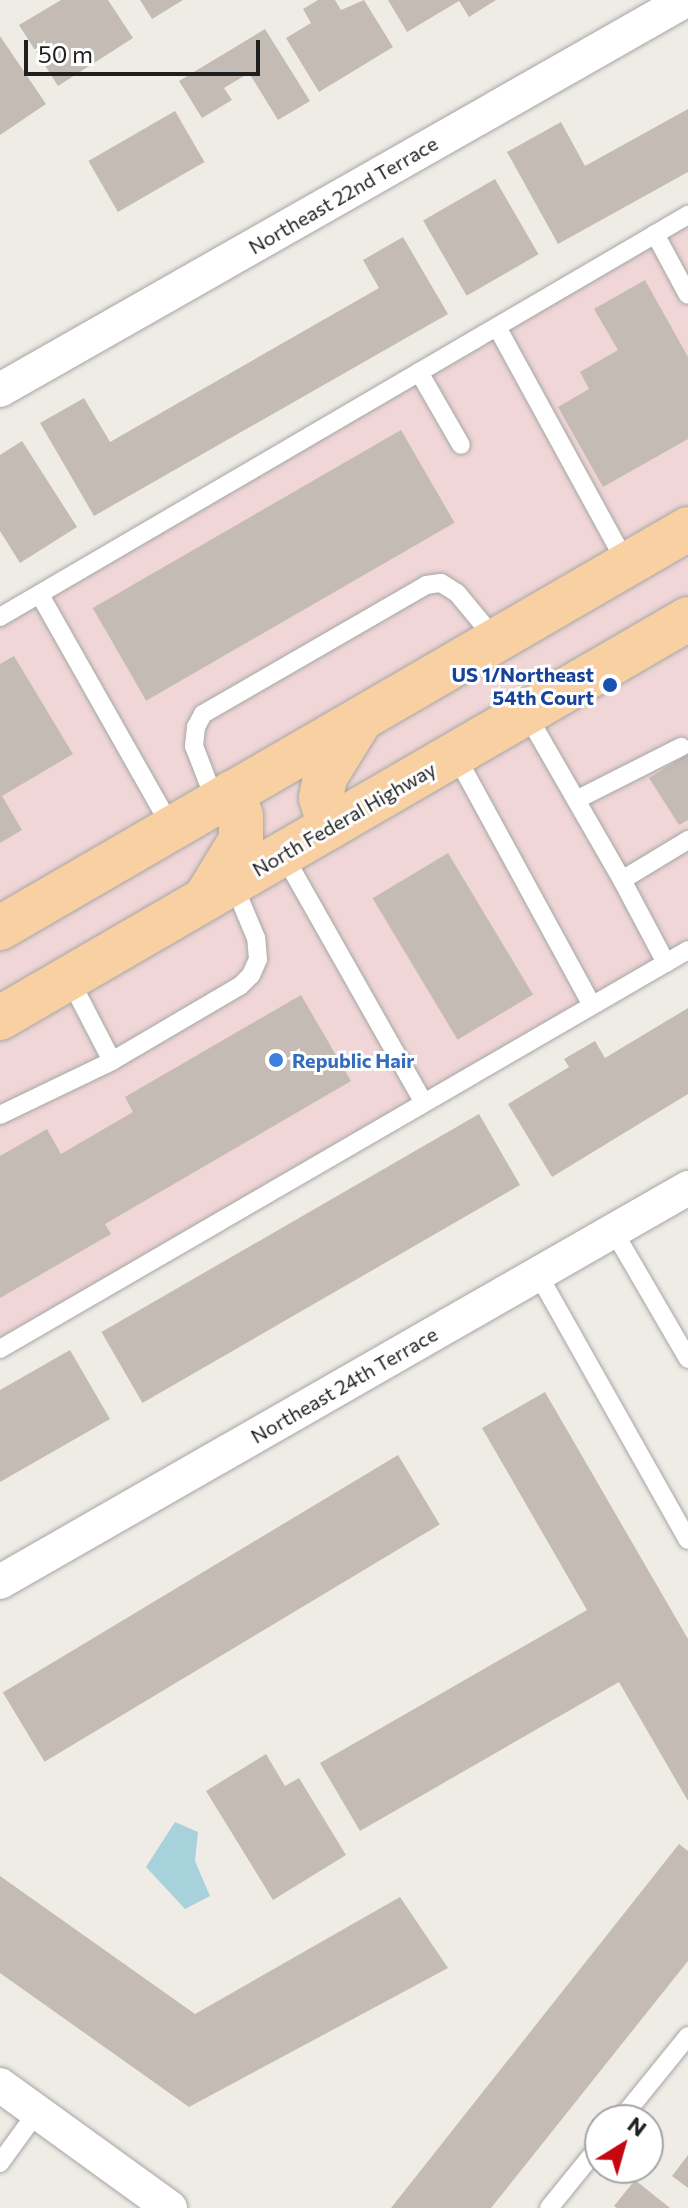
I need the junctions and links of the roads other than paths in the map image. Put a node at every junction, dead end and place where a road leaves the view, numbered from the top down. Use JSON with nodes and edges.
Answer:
{"nodes":[{"id":1,"x":686,"y":0,"type":"edge"},
{"id":2,"x":688,"y":215,"type":"edge"},
{"id":3,"x":655,"y":234,"type":"junction"},
{"id":4,"x":688,"y":295,"type":"edge"},
{"id":5,"x":497,"y":327,"type":"junction"},
{"id":6,"x":419,"y":372,"type":"junction"},
{"id":7,"x":0,"y":390,"type":"edge"},
{"id":8,"x":461,"y":445,"type":"dead end"},
{"id":9,"x":688,"y":529,"type":"edge"},
{"id":10,"x":627,"y":564,"type":"junction"},
{"id":11,"x":40,"y":595,"type":"junction"},
{"id":12,"x":0,"y":617,"type":"edge"},
{"id":13,"x":688,"y":619,"type":"edge"},
{"id":14,"x":496,"y":640,"type":"junction"},
{"id":15,"x":526,"y":713,"type":"junction"},
{"id":16,"x":362,"y":719,"type":"junction"},
{"id":17,"x":681,"y":747,"type":"dead end"},
{"id":18,"x":455,"y":754,"type":"junction"},
{"id":19,"x":224,"y":798,"type":"junction"},
{"id":20,"x":576,"y":800,"type":"junction"},
{"id":21,"x":330,"y":827,"type":"junction"},
{"id":22,"x":172,"y":828,"type":"junction"},
{"id":23,"x":688,"y":840,"type":"edge"},
{"id":24,"x":283,"y":854,"type":"junction"},
{"id":25,"x":622,"y":880,"type":"junction"},
{"id":26,"x":219,"y":891,"type":"junction"},
{"id":27,"x":0,"y":928,"type":"edge"},
{"id":28,"x":688,"y":950,"type":"edge"},
{"id":29,"x":666,"y":963,"type":"junction"},
{"id":30,"x":69,"y":978,"type":"junction"},
{"id":31,"x":592,"y":1005,"type":"junction"},
{"id":32,"x":0,"y":1018,"type":"edge"},
{"id":33,"x":112,"y":1061,"type":"junction"},
{"id":34,"x":424,"y":1103,"type":"junction"},
{"id":35,"x":0,"y":1115,"type":"edge"},
{"id":36,"x":688,"y":1188,"type":"edge"},
{"id":37,"x":613,"y":1230,"type":"junction"},
{"id":38,"x":538,"y":1274,"type":"junction"},
{"id":39,"x":0,"y":1349,"type":"edge"},
{"id":40,"x":688,"y":1359,"type":"edge"},
{"id":41,"x":688,"y":1540,"type":"edge"},
{"id":42,"x":0,"y":1582,"type":"edge"},
{"id":43,"x":688,"y":2036,"type":"edge"},
{"id":44,"x":0,"y":2085,"type":"edge"},
{"id":45,"x":633,"y":2104,"type":"edge"},
{"id":46,"x":37,"y":2112,"type":"junction"},
{"id":47,"x":0,"y":2163,"type":"edge"},
{"id":48,"x":584,"y":2165,"type":"edge"},
{"id":49,"x":170,"y":2208,"type":"edge"},
{"id":50,"x":549,"y":2208,"type":"edge"}],
"edges":[{"from":1,"to":7,"type":"street","name":"Northeast 22nd Terrace"},
{"from":2,"to":3,"type":"lane"},
{"from":3,"to":4,"type":"lane"},
{"from":3,"to":5,"type":"lane"},
{"from":5,"to":6,"type":"lane"},
{"from":5,"to":10,"type":"lane"},
{"from":6,"to":8,"type":"lane"},
{"from":6,"to":11,"type":"lane"},
{"from":9,"to":10,"type":"main road"},
{"from":10,"to":14,"type":"main road"},
{"from":11,"to":12,"type":"lane"},
{"from":11,"to":22,"type":"lane"},
{"from":13,"to":15,"type":"main road","name":"North Federal Highway"},
{"from":14,"to":16,"type":"main road"},
{"from":14,"to":19,"type":"lane"},
{"from":15,"to":18,"type":"main road","name":"North Federal Highway"},
{"from":15,"to":20,"type":"lane"},
{"from":16,"to":19,"type":"main road"},
{"from":16,"to":21,"type":"main road"},
{"from":17,"to":20,"type":"lane"},
{"from":18,"to":21,"type":"main road","name":"North Federal Highway"},
{"from":18,"to":31,"type":"lane"},
{"from":19,"to":22,"type":"main road"},
{"from":19,"to":26,"type":"main road"},
{"from":20,"to":25,"type":"lane"},
{"from":21,"to":24,"type":"main road","name":"North Federal Highway"},
{"from":22,"to":27,"type":"main road"},
{"from":23,"to":25,"type":"lane"},
{"from":24,"to":26,"type":"main road","name":"North Federal Highway"},
{"from":24,"to":34,"type":"lane"},
{"from":25,"to":29,"type":"lane"},
{"from":26,"to":30,"type":"main road","name":"North Federal Highway"},
{"from":26,"to":33,"type":"lane"},
{"from":28,"to":29,"type":"lane"},
{"from":29,"to":31,"type":"lane"},
{"from":30,"to":32,"type":"main road","name":"North Federal Highway"},
{"from":30,"to":33,"type":"lane"},
{"from":31,"to":34,"type":"lane"},
{"from":33,"to":35,"type":"lane"},
{"from":34,"to":39,"type":"lane"},
{"from":36,"to":37,"type":"street","name":"Northeast 24th Terrace"},
{"from":37,"to":38,"type":"street","name":"Northeast 24th Terrace"},
{"from":37,"to":40,"type":"lane"},
{"from":38,"to":41,"type":"lane"},
{"from":38,"to":42,"type":"street","name":"Northeast 24th Terrace"},
{"from":43,"to":45,"type":"lane"},
{"from":44,"to":46,"type":"street"},
{"from":46,"to":47,"type":"lane"},
{"from":46,"to":49,"type":"street"},
{"from":48,"to":50,"type":"lane"}]}
